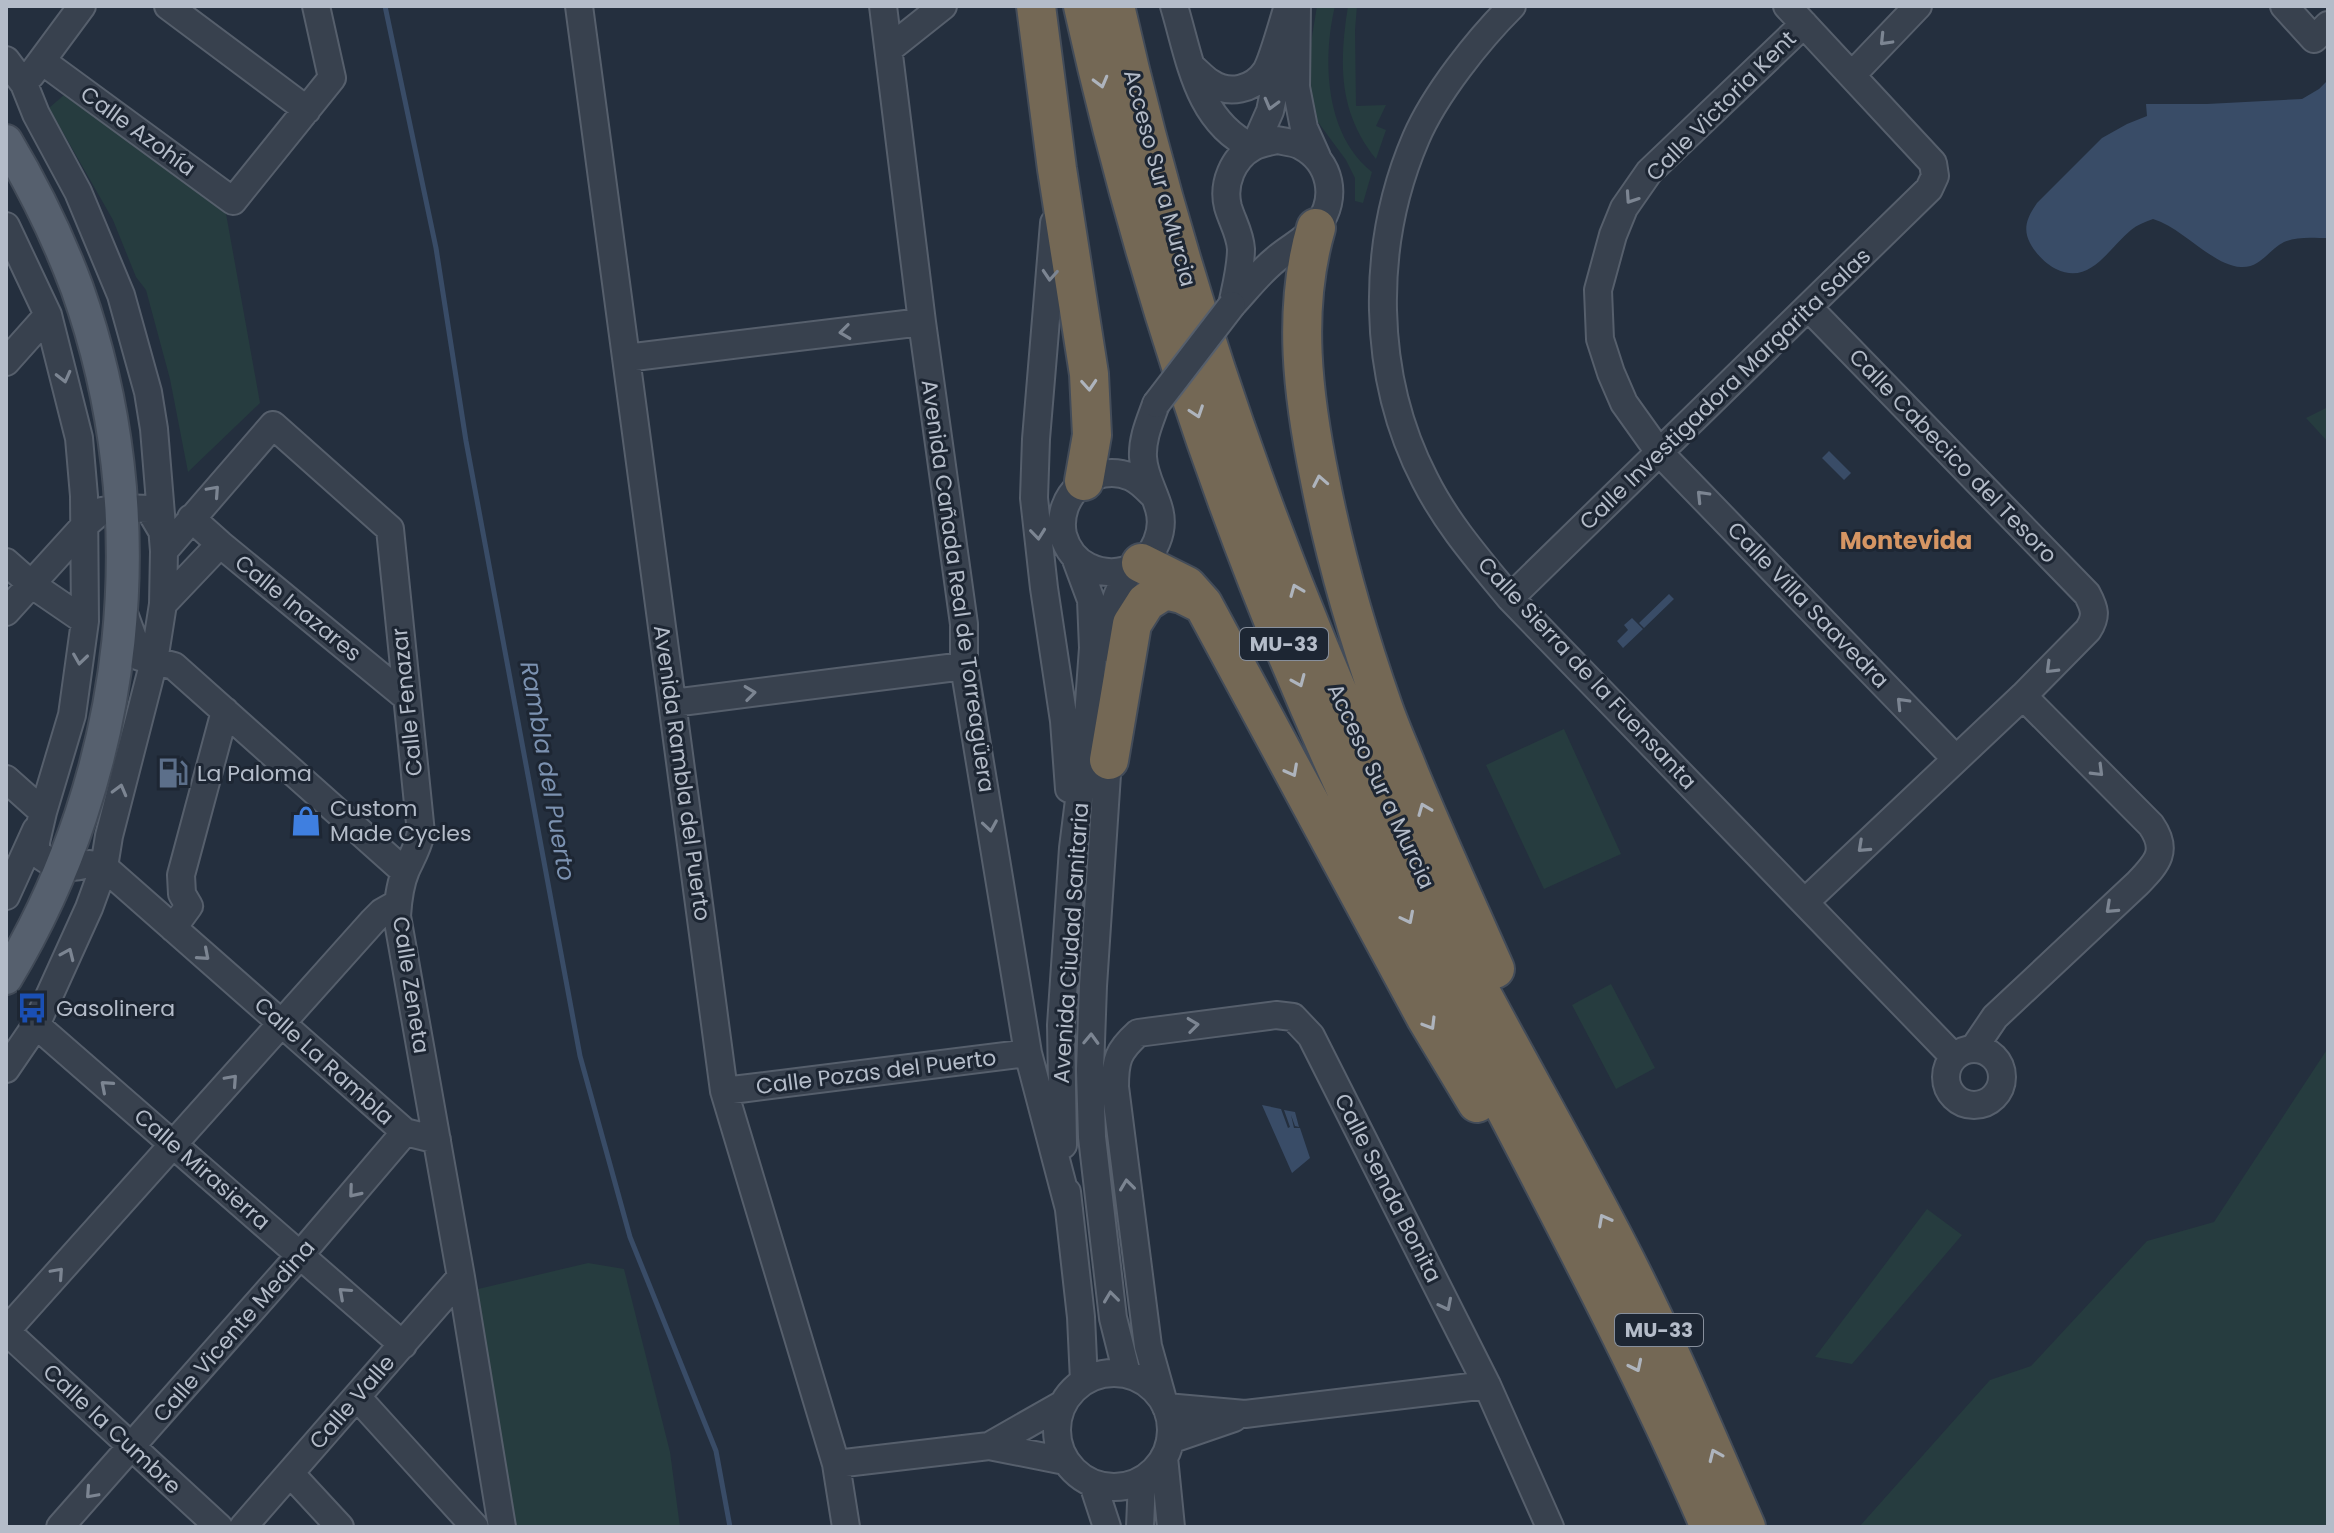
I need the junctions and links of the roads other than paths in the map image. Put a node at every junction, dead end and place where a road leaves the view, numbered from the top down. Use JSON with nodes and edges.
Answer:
{"nodes":[{"id":1,"x":82,"y":6,"type":"edge"},
{"id":2,"x":168,"y":6,"type":"edge"},
{"id":3,"x":316,"y":6,"type":"edge"},
{"id":4,"x":580,"y":6,"type":"edge"},
{"id":5,"x":587,"y":6,"type":"edge"},
{"id":6,"x":883,"y":6,"type":"edge"},
{"id":7,"x":943,"y":6,"type":"edge"},
{"id":8,"x":1036,"y":6,"type":"edge"},
{"id":9,"x":1083,"y":6,"type":"edge"},
{"id":10,"x":1115,"y":6,"type":"edge"},
{"id":11,"x":1174,"y":6,"type":"edge"},
{"id":12,"x":1292,"y":6,"type":"edge"},
{"id":13,"x":1512,"y":6,"type":"edge"},
{"id":14,"x":1918,"y":6,"type":"edge"},
{"id":15,"x":2284,"y":6,"type":"edge"},
{"id":16,"x":1795,"y":15,"type":"edge"},
{"id":17,"x":2321,"y":32,"type":"edge"},
{"id":18,"x":889,"y":49,"type":"junction"},
{"id":19,"x":6,"y":60,"type":"edge"},
{"id":20,"x":42,"y":61,"type":"junction"},
{"id":21,"x":1192,"y":67,"type":"junction"},
{"id":22,"x":1852,"y":75,"type":"junction"},
{"id":23,"x":24,"y":84,"type":"junction"},
{"id":24,"x":307,"y":110,"type":"junction"},
{"id":25,"x":6,"y":141,"type":"edge"},
{"id":26,"x":1254,"y":146,"type":"junction"},
{"id":27,"x":1317,"y":157,"type":"junction"},
{"id":28,"x":1057,"y":169,"type":"junction"},
{"id":29,"x":1235,"y":221,"type":"junction"},
{"id":30,"x":6,"y":226,"type":"edge"},
{"id":31,"x":1309,"y":233,"type":"junction"},
{"id":32,"x":1232,"y":305,"type":"junction"},
{"id":33,"x":1809,"y":308,"type":"junction"},
{"id":34,"x":48,"y":315,"type":"junction"},
{"id":35,"x":922,"y":322,"type":"junction"},
{"id":36,"x":626,"y":358,"type":"junction"},
{"id":37,"x":6,"y":362,"type":"edge"},
{"id":38,"x":1156,"y":404,"type":"junction"},
{"id":39,"x":1659,"y":452,"type":"junction"},
{"id":40,"x":1093,"y":478,"type":"junction"},
{"id":41,"x":158,"y":479,"type":"junction"},
{"id":42,"x":1154,"y":496,"type":"junction"},
{"id":43,"x":114,"y":514,"type":"junction"},
{"id":44,"x":191,"y":518,"type":"junction"},
{"id":45,"x":163,"y":541,"type":"junction"},
{"id":46,"x":220,"y":544,"type":"junction"},
{"id":47,"x":1075,"y":557,"type":"junction"},
{"id":48,"x":6,"y":562,"type":"edge"},
{"id":49,"x":1136,"y":566,"type":"junction"},
{"id":50,"x":31,"y":584,"type":"junction"},
{"id":51,"x":1510,"y":598,"type":"junction"},
{"id":52,"x":163,"y":604,"type":"junction"},
{"id":53,"x":1203,"y":604,"type":"junction"},
{"id":54,"x":122,"y":608,"type":"junction"},
{"id":55,"x":6,"y":612,"type":"edge"},
{"id":56,"x":85,"y":621,"type":"junction"},
{"id":57,"x":154,"y":661,"type":"junction"},
{"id":58,"x":964,"y":666,"type":"junction"},
{"id":59,"x":2023,"y":696,"type":"junction"},
{"id":60,"x":406,"y":697,"type":"junction"},
{"id":61,"x":673,"y":703,"type":"junction"},
{"id":62,"x":225,"y":711,"type":"junction"},
{"id":63,"x":1956,"y":759,"type":"junction"},
{"id":64,"x":1109,"y":760,"type":"junction"},
{"id":65,"x":6,"y":779,"type":"edge"},
{"id":66,"x":43,"y":812,"type":"junction"},
{"id":67,"x":1073,"y":848,"type":"junction"},
{"id":68,"x":63,"y":866,"type":"junction"},
{"id":69,"x":104,"y":867,"type":"junction"},
{"id":70,"x":405,"y":872,"type":"junction"},
{"id":71,"x":6,"y":896,"type":"edge"},
{"id":72,"x":1805,"y":902,"type":"junction"},
{"id":73,"x":398,"y":903,"type":"junction"},
{"id":74,"x":173,"y":928,"type":"junction"},
{"id":75,"x":6,"y":978,"type":"edge"},
{"id":76,"x":282,"y":1024,"type":"junction"},
{"id":77,"x":36,"y":1025,"type":"junction"},
{"id":78,"x":1028,"y":1053,"type":"junction"},
{"id":79,"x":6,"y":1069,"type":"edge"},
{"id":80,"x":724,"y":1091,"type":"junction"},
{"id":81,"x":405,"y":1132,"type":"junction"},
{"id":82,"x":1562,"y":1139,"type":"junction"},
{"id":83,"x":437,"y":1140,"type":"junction"},
{"id":84,"x":174,"y":1145,"type":"junction"},
{"id":85,"x":1069,"y":1209,"type":"junction"},
{"id":86,"x":1577,"y":1246,"type":"junction"},
{"id":87,"x":301,"y":1254,"type":"junction"},
{"id":88,"x":461,"y":1277,"type":"junction"},
{"id":89,"x":6,"y":1331,"type":"edge"},
{"id":90,"x":403,"y":1345,"type":"junction"},
{"id":91,"x":1127,"y":1374,"type":"junction"},
{"id":92,"x":1084,"y":1381,"type":"junction"},
{"id":93,"x":1487,"y":1385,"type":"junction"},
{"id":94,"x":357,"y":1397,"type":"junction"},
{"id":95,"x":1165,"y":1403,"type":"junction"},
{"id":96,"x":1061,"y":1405,"type":"junction"},
{"id":97,"x":1245,"y":1414,"type":"junction"},
{"id":98,"x":989,"y":1446,"type":"junction"},
{"id":99,"x":131,"y":1448,"type":"junction"},
{"id":100,"x":1167,"y":1449,"type":"junction"},
{"id":101,"x":1065,"y":1461,"type":"junction"},
{"id":102,"x":836,"y":1464,"type":"junction"},
{"id":103,"x":290,"y":1473,"type":"junction"},
{"id":104,"x":1142,"y":1480,"type":"junction"},
{"id":105,"x":1093,"y":1484,"type":"junction"},
{"id":106,"x":60,"y":1527,"type":"edge"},
{"id":107,"x":219,"y":1527,"type":"edge"},
{"id":108,"x":243,"y":1527,"type":"edge"},
{"id":109,"x":340,"y":1527,"type":"edge"},
{"id":110,"x":475,"y":1527,"type":"edge"},
{"id":111,"x":502,"y":1527,"type":"edge"},
{"id":112,"x":846,"y":1527,"type":"edge"},
{"id":113,"x":1107,"y":1527,"type":"edge"},
{"id":114,"x":1140,"y":1527,"type":"edge"},
{"id":115,"x":1171,"y":1527,"type":"edge"},
{"id":116,"x":1550,"y":1527,"type":"edge"},
{"id":117,"x":1710,"y":1527,"type":"edge"},
{"id":118,"x":1746,"y":1527,"type":"edge"}],
"edges":[{"from":1,"to":20,"type":"street"},
{"from":2,"to":24,"type":"street"},
{"from":3,"to":24,"type":"street"},
{"from":4,"to":5,"type":"street"},
{"from":4,"to":36,"type":"street","name":"Avenida Rambla del Puerto"},
{"from":6,"to":18,"type":"street","name":"Avenida Cañada Real de Torreagüera"},
{"from":7,"to":18,"type":"street"},
{"from":8,"to":28,"type":"highway"},
{"from":9,"to":86,"type":"highway","name":"Acceso Sur a Murcia","number":"MU-33","one_way":true},
{"from":82,"to":10,"type":"highway","name":"Acceso Sur a Murcia","number":"MU-33","one_way":true},
{"from":11,"to":21,"type":"street"},
{"from":12,"to":21,"type":"street"},
{"from":12,"to":26,"type":"street","one_way":true},
{"from":12,"to":27,"type":"street"},
{"from":13,"to":51,"type":"street","name":"Calle Sierra de la Fuensanta"},
{"from":14,"to":22,"type":"street","one_way":true},
{"from":15,"to":17,"type":"street"},
{"from":16,"to":22,"type":"street"},
{"from":16,"to":39,"type":"street","name":"Calle Victoria Kent","one_way":true},
{"from":18,"to":35,"type":"street","name":"Avenida Cañada Real de Torreagüera"},
{"from":19,"to":23,"type":"street"},
{"from":20,"to":23,"type":"street"},
{"from":20,"to":24,"type":"street","name":"Calle Azohía"},
{"from":21,"to":26,"type":"street"},
{"from":22,"to":33,"type":"street","name":"Calle Investigadora Margarita Salas"},
{"from":23,"to":41,"type":"street"},
{"from":25,"to":43,"type":"main road"},
{"from":26,"to":27,"type":"street"},
{"from":26,"to":29,"type":"street"},
{"from":27,"to":31,"type":"street"},
{"from":28,"to":40,"type":"highway","one_way":true},
{"from":28,"to":67,"type":"street","one_way":true},
{"from":29,"to":31,"type":"street"},
{"from":29,"to":32,"type":"street"},
{"from":30,"to":34,"type":"street"},
{"from":31,"to":32,"type":"street"},
{"from":82,"to":31,"type":"highway","one_way":true},
{"from":32,"to":38,"type":"street","bridge":true},
{"from":33,"to":39,"type":"street","name":"Calle Investigadora Margarita Salas"},
{"from":33,"to":59,"type":"street","name":"Calle Cabecico del Tesoro","one_way":true},
{"from":34,"to":37,"type":"street"},
{"from":34,"to":43,"type":"street","one_way":true},
{"from":35,"to":36,"type":"street","one_way":true},
{"from":35,"to":58,"type":"street","name":"Avenida Cañada Real de Torreagüera"},
{"from":36,"to":61,"type":"street","name":"Avenida Rambla del Puerto"},
{"from":38,"to":40,"type":"street"},
{"from":38,"to":42,"type":"street"},
{"from":39,"to":51,"type":"street","name":"Calle Investigadora Margarita Salas"},
{"from":63,"to":39,"type":"street","name":"Calle Villa Saavedra","one_way":true},
{"from":40,"to":42,"type":"street"},
{"from":40,"to":47,"type":"street"},
{"from":41,"to":43,"type":"street"},
{"from":41,"to":45,"type":"street"},
{"from":42,"to":49,"type":"street"},
{"from":43,"to":45,"type":"street"},
{"from":43,"to":50,"type":"street"},
{"from":43,"to":54,"type":"main road"},
{"from":43,"to":56,"type":"street"},
{"from":44,"to":45,"type":"street"},
{"from":44,"to":46,"type":"street","name":"Calle Inazares"},
{"from":44,"to":60,"type":"street","name":"Calle Fenazar","one_way":true},
{"from":45,"to":52,"type":"street"},
{"from":46,"to":52,"type":"street"},
{"from":46,"to":60,"type":"street","name":"Calle Inazares"},
{"from":47,"to":49,"type":"street"},
{"from":47,"to":67,"type":"street","name":"Avenida Ciudad Sanitaria"},
{"from":48,"to":50,"type":"street"},
{"from":49,"to":53,"type":"highway"},
{"from":49,"to":64,"type":"street","name":"Avenida Ciudad Sanitaria"},
{"from":50,"to":55,"type":"street"},
{"from":50,"to":56,"type":"street"},
{"from":51,"to":72,"type":"street","name":"Calle Sierra de la Fuensanta"},
{"from":52,"to":57,"type":"street"},
{"from":53,"to":64,"type":"highway"},
{"from":53,"to":86,"type":"highway","one_way":true},
{"from":54,"to":57,"type":"street"},
{"from":54,"to":68,"type":"main road"},
{"from":56,"to":66,"type":"street","one_way":true},
{"from":57,"to":62,"type":"street"},
{"from":69,"to":57,"type":"street","one_way":true},
{"from":61,"to":58,"type":"street","one_way":true},
{"from":58,"to":78,"type":"street","name":"Avenida Cañada Real de Torreagüera","one_way":true},
{"from":59,"to":63,"type":"street"},
{"from":59,"to":72,"type":"street","name":"Calle Sierra de la Fuensanta","one_way":true},
{"from":60,"to":70,"type":"street","name":"Calle Fenazar"},
{"from":61,"to":80,"type":"street","name":"Avenida Rambla del Puerto"},
{"from":62,"to":70,"type":"street"},
{"from":62,"to":74,"type":"street"},
{"from":63,"to":72,"type":"street","one_way":true},
{"from":91,"to":64,"type":"street","name":"Avenida Ciudad Sanitaria","one_way":true},
{"from":65,"to":66,"type":"street"},
{"from":66,"to":68,"type":"street"},
{"from":66,"to":71,"type":"street"},
{"from":67,"to":85,"type":"street","name":"Avenida Ciudad Sanitaria"},
{"from":68,"to":69,"type":"street"},
{"from":68,"to":75,"type":"main road"},
{"from":69,"to":74,"type":"street","name":"Calle La Rambla"},
{"from":77,"to":69,"type":"street","one_way":true},
{"from":70,"to":73,"type":"street","name":"Calle Zeneta"},
{"from":73,"to":76,"type":"street"},
{"from":73,"to":83,"type":"street","name":"Calle Zeneta"},
{"from":74,"to":76,"type":"street","name":"Calle La Rambla","one_way":true},
{"from":76,"to":81,"type":"street","name":"Calle La Rambla"},
{"from":84,"to":76,"type":"street","one_way":true},
{"from":77,"to":79,"type":"street"},
{"from":84,"to":77,"type":"street","name":"Calle Mirasierra","one_way":true},
{"from":78,"to":80,"type":"street","name":"Calle Pozas del Puerto"},
{"from":78,"to":85,"type":"street","name":"Avenida Cañada Real de Torreagüera"},
{"from":80,"to":102,"type":"street","name":"Avenida Rambla del Puerto"},
{"from":81,"to":83,"type":"street","name":"Calle La Rambla"},
{"from":81,"to":87,"type":"street","name":"Calle Vicente Medina","one_way":true},
{"from":118,"to":82,"type":"highway","name":"Acceso Sur a Murcia","number":"MU-33","one_way":true},
{"from":83,"to":88,"type":"street"},
{"from":84,"to":87,"type":"street","name":"Calle Mirasierra"},
{"from":89,"to":84,"type":"street","one_way":true},
{"from":85,"to":92,"type":"street","name":"Avenida Ciudad Sanitaria"},
{"from":86,"to":117,"type":"highway","name":"Acceso Sur a Murcia","number":"MU-33","one_way":true},
{"from":90,"to":87,"type":"street","name":"Calle Mirasierra","one_way":true},
{"from":87,"to":99,"type":"street","name":"Calle Vicente Medina"},
{"from":88,"to":90,"type":"street","name":"Calle Valle"},
{"from":88,"to":111,"type":"street"},
{"from":89,"to":99,"type":"street","name":"Calle la Cumbre"},
{"from":90,"to":94,"type":"street","name":"Calle Valle"},
{"from":91,"to":92,"type":"street"},
{"from":91,"to":95,"type":"street"},
{"from":92,"to":96,"type":"street"},
{"from":95,"to":93,"type":"street","name":"Calle Senda Bonita","one_way":true},
{"from":93,"to":97,"type":"street"},
{"from":93,"to":116,"type":"street","name":"Calle Senda Bonita"},
{"from":94,"to":103,"type":"street","name":"Calle Valle"},
{"from":94,"to":110,"type":"street"},
{"from":95,"to":97,"type":"street"},
{"from":95,"to":100,"type":"street"},
{"from":96,"to":98,"type":"street"},
{"from":96,"to":101,"type":"street"},
{"from":97,"to":100,"type":"street"},
{"from":98,"to":101,"type":"street"},
{"from":98,"to":102,"type":"street"},
{"from":99,"to":106,"type":"street","name":"Calle Vicente Medina","one_way":true},
{"from":99,"to":107,"type":"street","name":"Calle la Cumbre"},
{"from":100,"to":104,"type":"street"},
{"from":100,"to":115,"type":"street"},
{"from":101,"to":105,"type":"street"},
{"from":102,"to":112,"type":"street","name":"Avenida Rambla del Puerto"},
{"from":103,"to":108,"type":"street","name":"Calle Valle"},
{"from":103,"to":109,"type":"street"},
{"from":104,"to":105,"type":"street"},
{"from":104,"to":114,"type":"street"},
{"from":105,"to":113,"type":"street"}]}
